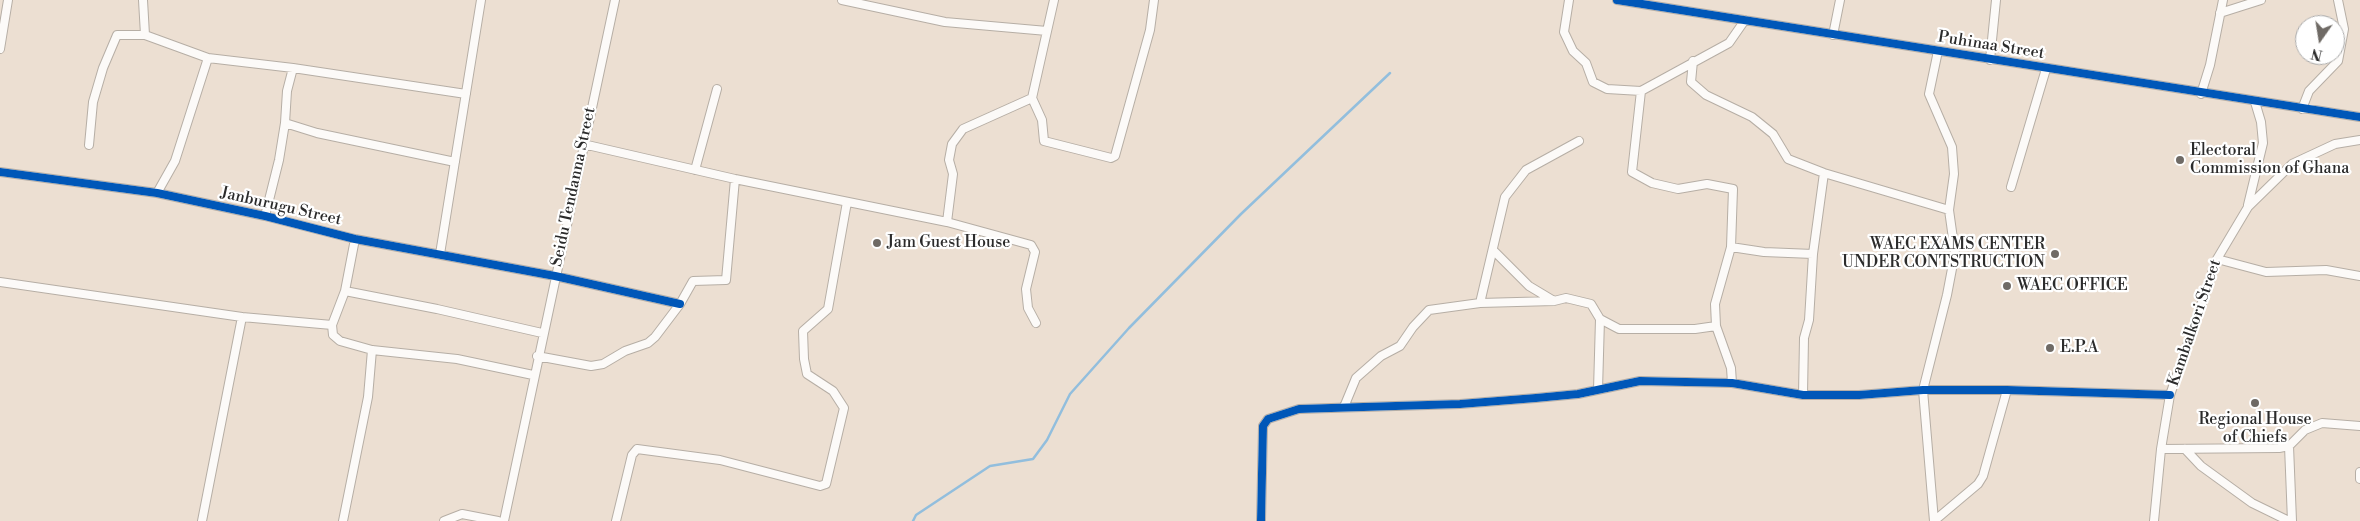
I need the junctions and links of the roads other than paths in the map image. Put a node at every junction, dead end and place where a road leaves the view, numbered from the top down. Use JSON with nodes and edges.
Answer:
{"nodes":[{"id":1,"x":8,"y":0,"type":"edge"},
{"id":2,"x":143,"y":0,"type":"edge"},
{"id":3,"x":481,"y":0,"type":"edge"},
{"id":4,"x":614,"y":0,"type":"edge"},
{"id":5,"x":842,"y":0,"type":"edge"},
{"id":6,"x":1054,"y":0,"type":"edge"},
{"id":7,"x":1154,"y":0,"type":"edge"},
{"id":8,"x":1569,"y":0,"type":"edge"},
{"id":9,"x":1617,"y":0,"type":"edge"},
{"id":10,"x":1840,"y":0,"type":"edge"},
{"id":11,"x":1996,"y":0,"type":"edge"},
{"id":12,"x":2223,"y":0,"type":"edge"},
{"id":13,"x":2261,"y":0,"type":"edge"},
{"id":14,"x":2338,"y":0,"type":"edge"},
{"id":15,"x":2220,"y":14,"type":"junction"},
{"id":16,"x":1745,"y":20,"type":"junction"},
{"id":17,"x":1047,"y":30,"type":"junction"},
{"id":18,"x":145,"y":34,"type":"junction"},
{"id":19,"x":1833,"y":35,"type":"junction"},
{"id":20,"x":0,"y":48,"type":"edge"},
{"id":21,"x":1938,"y":51,"type":"junction"},
{"id":22,"x":208,"y":58,"type":"junction"},
{"id":23,"x":1990,"y":60,"type":"junction"},
{"id":24,"x":1693,"y":61,"type":"junction"},
{"id":25,"x":293,"y":68,"type":"junction"},
{"id":26,"x":2046,"y":69,"type":"junction"},
{"id":27,"x":717,"y":89,"type":"dead end"},
{"id":28,"x":1641,"y":91,"type":"junction"},
{"id":29,"x":466,"y":94,"type":"junction"},
{"id":30,"x":2201,"y":94,"type":"junction"},
{"id":31,"x":1032,"y":98,"type":"junction"},
{"id":32,"x":2255,"y":102,"type":"junction"},
{"id":33,"x":2302,"y":109,"type":"junction"},
{"id":34,"x":2360,"y":118,"type":"edge"},
{"id":35,"x":285,"y":124,"type":"junction"},
{"id":36,"x":2360,"y":140,"type":"edge"},
{"id":37,"x":1579,"y":141,"type":"dead end"},
{"id":38,"x":583,"y":144,"type":"junction"},
{"id":39,"x":89,"y":145,"type":"dead end"},
{"id":40,"x":455,"y":162,"type":"junction"},
{"id":41,"x":696,"y":170,"type":"junction"},
{"id":42,"x":0,"y":172,"type":"edge"},
{"id":43,"x":1824,"y":173,"type":"junction"},
{"id":44,"x":735,"y":179,"type":"junction"},
{"id":45,"x":2011,"y":187,"type":"dead end"},
{"id":46,"x":157,"y":193,"type":"junction"},
{"id":47,"x":847,"y":202,"type":"junction"},
{"id":48,"x":2248,"y":207,"type":"junction"},
{"id":49,"x":1949,"y":210,"type":"junction"},
{"id":50,"x":265,"y":216,"type":"junction"},
{"id":51,"x":947,"y":222,"type":"junction"},
{"id":52,"x":356,"y":239,"type":"junction"},
{"id":53,"x":1731,"y":247,"type":"junction"},
{"id":54,"x":1493,"y":250,"type":"junction"},
{"id":55,"x":440,"y":254,"type":"junction"},
{"id":56,"x":1813,"y":254,"type":"junction"},
{"id":57,"x":2217,"y":259,"type":"junction"},
{"id":58,"x":555,"y":276,"type":"junction"},
{"id":59,"x":2360,"y":276,"type":"edge"},
{"id":60,"x":0,"y":282,"type":"edge"},
{"id":61,"x":345,"y":291,"type":"junction"},
{"id":62,"x":1554,"y":301,"type":"junction"},
{"id":63,"x":1480,"y":303,"type":"junction"},
{"id":64,"x":680,"y":304,"type":"junction"},
{"id":65,"x":242,"y":317,"type":"junction"},
{"id":66,"x":1600,"y":319,"type":"junction"},
{"id":67,"x":1036,"y":323,"type":"dead end"},
{"id":68,"x":332,"y":325,"type":"junction"},
{"id":69,"x":1716,"y":326,"type":"junction"},
{"id":70,"x":542,"y":333,"type":"junction"},
{"id":71,"x":372,"y":350,"type":"junction"},
{"id":72,"x":537,"y":356,"type":"junction"},
{"id":73,"x":533,"y":375,"type":"junction"},
{"id":74,"x":1732,"y":383,"type":"junction"},
{"id":75,"x":1598,"y":390,"type":"junction"},
{"id":76,"x":1923,"y":390,"type":"junction"},
{"id":77,"x":2007,"y":390,"type":"junction"},
{"id":78,"x":1804,"y":394,"type":"junction"},
{"id":79,"x":2170,"y":395,"type":"junction"},
{"id":80,"x":1344,"y":407,"type":"junction"},
{"id":81,"x":2360,"y":426,"type":"edge"},
{"id":82,"x":2289,"y":446,"type":"junction"},
{"id":83,"x":2161,"y":449,"type":"junction"},
{"id":84,"x":2185,"y":449,"type":"junction"},
{"id":85,"x":2360,"y":472,"type":"edge"},
{"id":86,"x":2360,"y":479,"type":"edge"},
{"id":87,"x":202,"y":521,"type":"edge"},
{"id":88,"x":343,"y":521,"type":"edge"},
{"id":89,"x":444,"y":521,"type":"edge"},
{"id":90,"x":498,"y":521,"type":"edge"},
{"id":91,"x":504,"y":521,"type":"edge"},
{"id":92,"x":616,"y":521,"type":"edge"},
{"id":93,"x":1261,"y":521,"type":"edge"},
{"id":94,"x":1934,"y":521,"type":"edge"},
{"id":95,"x":2154,"y":521,"type":"edge"},
{"id":96,"x":2290,"y":521,"type":"edge"}],
"edges":[{"from":1,"to":20,"type":"street"},
{"from":2,"to":18,"type":"street"},
{"from":3,"to":29,"type":"street"},
{"from":4,"to":38,"type":"street","name":"Seidu Tendanna Street"},
{"from":5,"to":17,"type":"street"},
{"from":6,"to":17,"type":"street"},
{"from":7,"to":31,"type":"street"},
{"from":8,"to":28,"type":"street"},
{"from":9,"to":16,"type":"street","name":"Puhinaa Street"},
{"from":10,"to":19,"type":"street"},
{"from":11,"to":23,"type":"street"},
{"from":12,"to":15,"type":"street"},
{"from":13,"to":15,"type":"street"},
{"from":14,"to":33,"type":"street"},
{"from":15,"to":30,"type":"street"},
{"from":16,"to":19,"type":"street","name":"Puhinaa Street"},
{"from":16,"to":24,"type":"street"},
{"from":17,"to":31,"type":"street"},
{"from":18,"to":22,"type":"street"},
{"from":18,"to":39,"type":"street"},
{"from":19,"to":21,"type":"street","name":"Puhinaa Street"},
{"from":21,"to":23,"type":"street","name":"Puhinaa Street"},
{"from":21,"to":49,"type":"street"},
{"from":22,"to":25,"type":"street"},
{"from":22,"to":46,"type":"street"},
{"from":23,"to":26,"type":"street","name":"Puhinaa Street"},
{"from":24,"to":28,"type":"street"},
{"from":24,"to":43,"type":"street"},
{"from":25,"to":29,"type":"street"},
{"from":25,"to":35,"type":"street"},
{"from":26,"to":30,"type":"street","name":"Puhinaa Street"},
{"from":26,"to":45,"type":"street"},
{"from":27,"to":41,"type":"street"},
{"from":28,"to":53,"type":"street"},
{"from":29,"to":40,"type":"street"},
{"from":30,"to":32,"type":"street","name":"Puhinaa Street"},
{"from":31,"to":51,"type":"street"},
{"from":32,"to":33,"type":"street","name":"Puhinaa Street"},
{"from":32,"to":48,"type":"street"},
{"from":33,"to":34,"type":"street","name":"Puhinaa Street"},
{"from":35,"to":40,"type":"street"},
{"from":35,"to":50,"type":"street"},
{"from":36,"to":48,"type":"street","name":"Kambalkori Street"},
{"from":37,"to":54,"type":"street"},
{"from":38,"to":41,"type":"street"},
{"from":38,"to":58,"type":"street","name":"Seidu Tendanna Street"},
{"from":40,"to":55,"type":"street"},
{"from":41,"to":44,"type":"street"},
{"from":42,"to":46,"type":"street","name":"Janburugu Street"},
{"from":43,"to":49,"type":"street"},
{"from":43,"to":56,"type":"street"},
{"from":44,"to":47,"type":"street"},
{"from":44,"to":64,"type":"street"},
{"from":46,"to":50,"type":"street","name":"Janburugu Street"},
{"from":47,"to":51,"type":"street"},
{"from":47,"to":92,"type":"street"},
{"from":48,"to":57,"type":"street","name":"Kambalkori Street"},
{"from":49,"to":76,"type":"street"},
{"from":50,"to":52,"type":"street","name":"Janburugu Street"},
{"from":51,"to":67,"type":"street"},
{"from":52,"to":55,"type":"street","name":"Janburugu Street"},
{"from":52,"to":61,"type":"street"},
{"from":53,"to":56,"type":"street"},
{"from":53,"to":69,"type":"street"},
{"from":54,"to":62,"type":"street"},
{"from":54,"to":63,"type":"street"},
{"from":55,"to":58,"type":"street","name":"Janburugu Street"},
{"from":56,"to":78,"type":"street"},
{"from":57,"to":59,"type":"street"},
{"from":57,"to":79,"type":"street","name":"Kambalkori Street"},
{"from":58,"to":64,"type":"street","name":"Janburugu Street"},
{"from":58,"to":70,"type":"street","name":"Seidu Tendanna Street"},
{"from":60,"to":65,"type":"street"},
{"from":61,"to":68,"type":"street"},
{"from":61,"to":70,"type":"street"},
{"from":62,"to":63,"type":"street"},
{"from":62,"to":66,"type":"street"},
{"from":63,"to":80,"type":"street"},
{"from":64,"to":72,"type":"street"},
{"from":65,"to":68,"type":"street"},
{"from":65,"to":87,"type":"street"},
{"from":66,"to":69,"type":"street"},
{"from":66,"to":75,"type":"street"},
{"from":68,"to":71,"type":"street"},
{"from":69,"to":74,"type":"street"},
{"from":70,"to":72,"type":"street","name":"Seidu Tendanna Street"},
{"from":71,"to":73,"type":"street"},
{"from":71,"to":88,"type":"street"},
{"from":72,"to":73,"type":"street","name":"Seidu Tendanna Street"},
{"from":73,"to":91,"type":"street","name":"Seidu Tendanna Street"},
{"from":74,"to":75,"type":"street"},
{"from":74,"to":78,"type":"street"},
{"from":75,"to":80,"type":"street"},
{"from":76,"to":77,"type":"street"},
{"from":76,"to":78,"type":"street"},
{"from":76,"to":94,"type":"street"},
{"from":77,"to":79,"type":"street"},
{"from":77,"to":94,"type":"street"},
{"from":79,"to":83,"type":"street","name":"Kambalkori Street"},
{"from":80,"to":93,"type":"street"},
{"from":81,"to":82,"type":"street"},
{"from":82,"to":84,"type":"street"},
{"from":82,"to":96,"type":"street"},
{"from":83,"to":84,"type":"street"},
{"from":83,"to":95,"type":"street","name":"Kambalkori Street"},
{"from":84,"to":96,"type":"street"},
{"from":85,"to":86,"type":"street"},
{"from":89,"to":90,"type":"street"}]}
